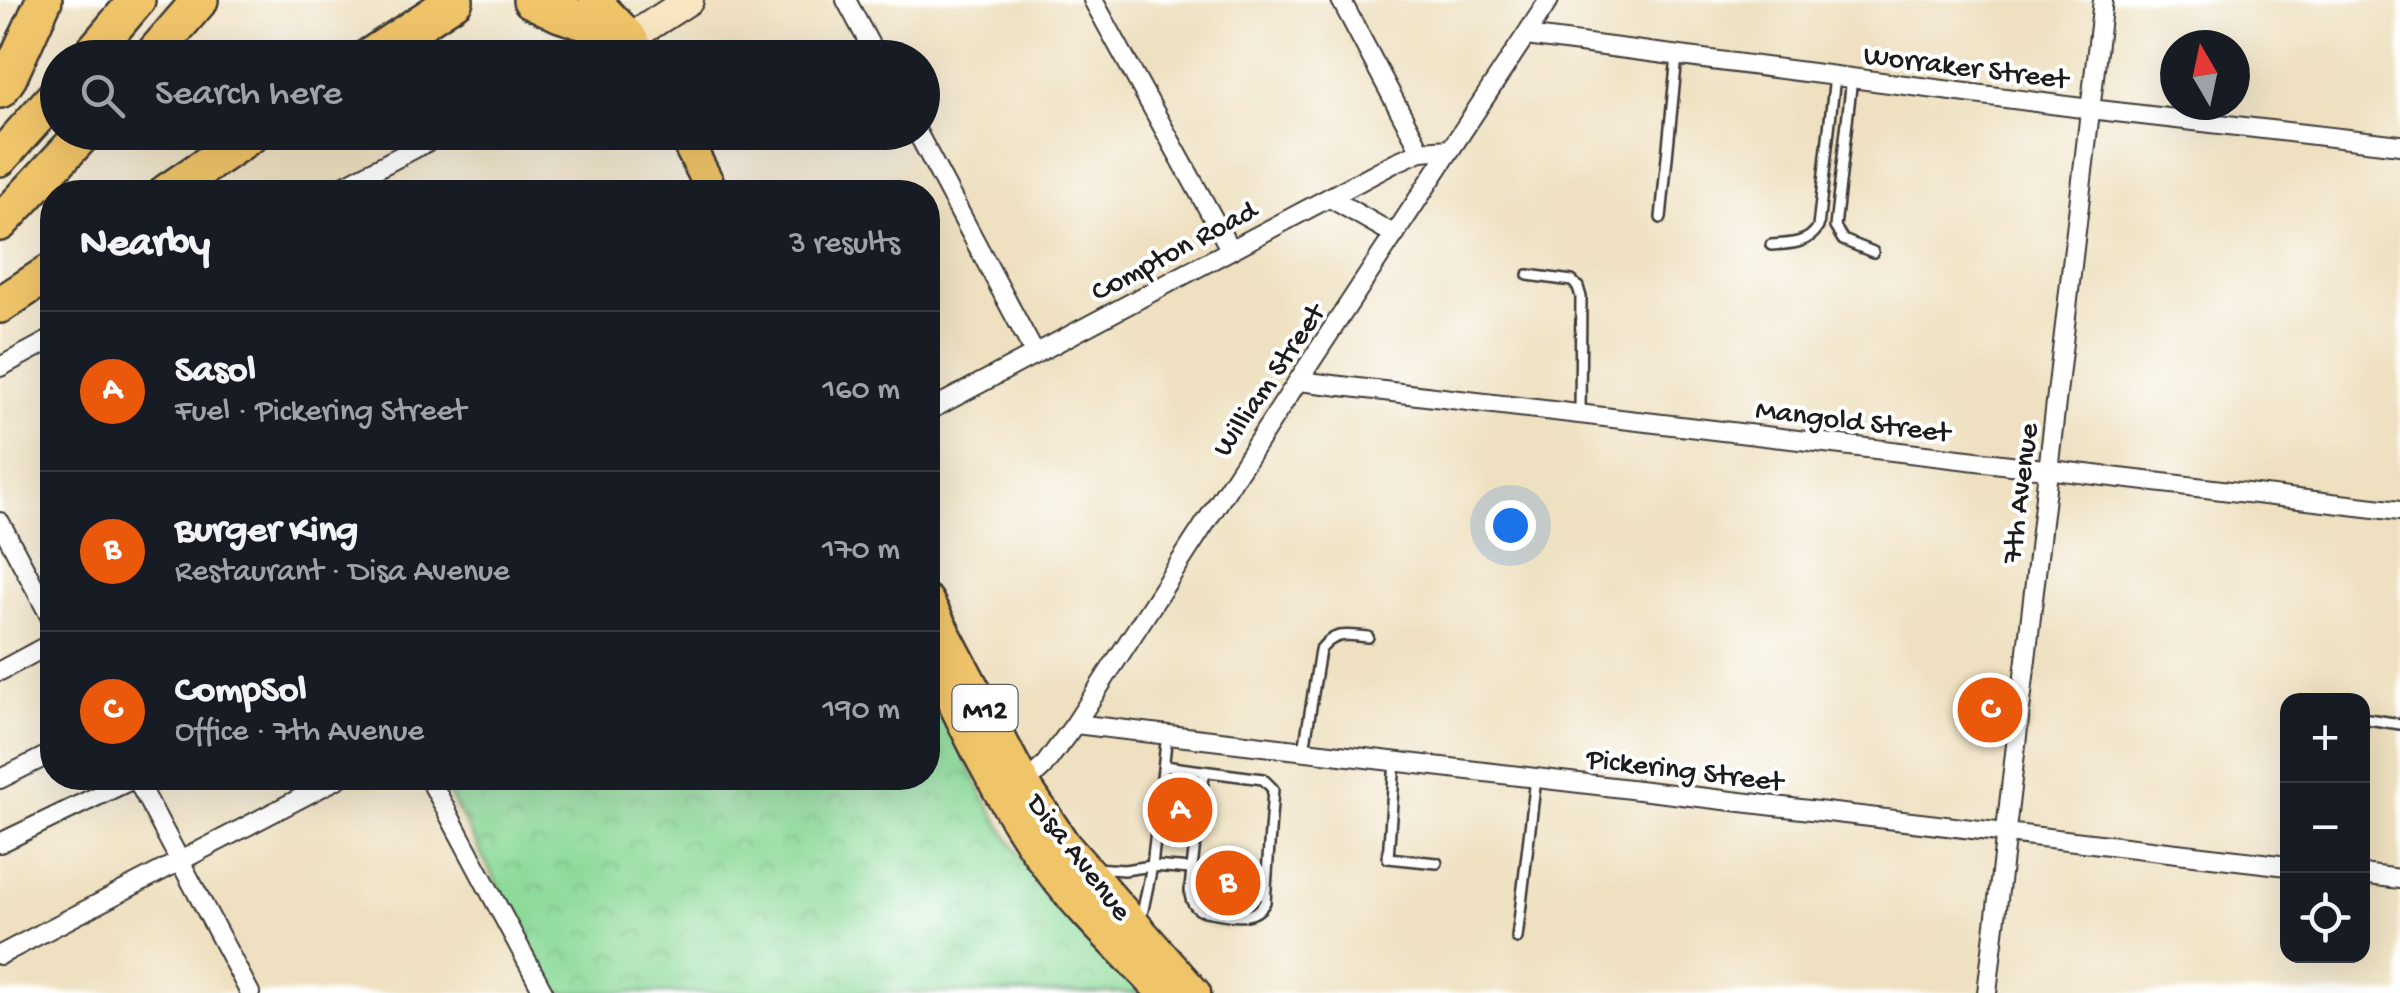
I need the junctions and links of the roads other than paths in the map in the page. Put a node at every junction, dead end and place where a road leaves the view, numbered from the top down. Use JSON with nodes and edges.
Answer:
{"nodes":[{"id":1,"x":44,"y":0,"type":"edge"},
{"id":2,"x":137,"y":0,"type":"edge"},
{"id":3,"x":200,"y":0,"type":"edge"},
{"id":4,"x":531,"y":0,"type":"edge"},
{"id":5,"x":689,"y":0,"type":"edge"},
{"id":6,"x":846,"y":0,"type":"edge"},
{"id":7,"x":1093,"y":0,"type":"edge"},
{"id":8,"x":1341,"y":0,"type":"edge"},
{"id":9,"x":1549,"y":0,"type":"edge"},
{"id":10,"x":2103,"y":0,"type":"edge"},
{"id":11,"x":457,"y":1,"type":"edge"},
{"id":12,"x":577,"y":7,"type":"edge"},
{"id":13,"x":1526,"y":36,"type":"junction"},
{"id":14,"x":103,"y":40,"type":"edge"},
{"id":15,"x":166,"y":40,"type":"edge"},
{"id":16,"x":395,"y":40,"type":"edge"},
{"id":17,"x":615,"y":40,"type":"edge"},
{"id":18,"x":639,"y":40,"type":"edge"},
{"id":19,"x":867,"y":40,"type":"edge"},
{"id":20,"x":1677,"y":56,"type":"junction"},
{"id":21,"x":1844,"y":77,"type":"junction"},
{"id":22,"x":0,"y":90,"type":"edge"},
{"id":23,"x":2090,"y":109,"type":"junction"},
{"id":24,"x":40,"y":113,"type":"edge"},
{"id":25,"x":2400,"y":145,"type":"edge"},
{"id":26,"x":68,"y":150,"type":"edge"},
{"id":27,"x":228,"y":150,"type":"edge"},
{"id":28,"x":412,"y":150,"type":"edge"},
{"id":29,"x":669,"y":150,"type":"edge"},
{"id":30,"x":692,"y":150,"type":"edge"},
{"id":31,"x":927,"y":150,"type":"edge"},
{"id":32,"x":1450,"y":150,"type":"junction"},
{"id":33,"x":1421,"y":151,"type":"junction"},
{"id":34,"x":0,"y":158,"type":"edge"},
{"id":35,"x":40,"y":180,"type":"edge"},
{"id":36,"x":40,"y":180,"type":"edge"},
{"id":37,"x":184,"y":180,"type":"edge"},
{"id":38,"x":355,"y":180,"type":"edge"},
{"id":39,"x":684,"y":180,"type":"edge"},
{"id":40,"x":708,"y":180,"type":"edge"},
{"id":41,"x":1330,"y":198,"type":"junction"},
{"id":42,"x":1661,"y":218,"type":"dead end"},
{"id":43,"x":0,"y":223,"type":"edge"},
{"id":44,"x":1395,"y":236,"type":"junction"},
{"id":45,"x":1771,"y":246,"type":"dead end"},
{"id":46,"x":1230,"y":249,"type":"junction"},
{"id":47,"x":1874,"y":252,"type":"dead end"},
{"id":48,"x":1528,"y":275,"type":"dead end"},
{"id":49,"x":40,"y":279,"type":"edge"},
{"id":50,"x":0,"y":305,"type":"edge"},
{"id":51,"x":40,"y":346,"type":"edge"},
{"id":52,"x":1035,"y":354,"type":"junction"},
{"id":53,"x":0,"y":367,"type":"edge"},
{"id":54,"x":1299,"y":381,"type":"junction"},
{"id":55,"x":940,"y":405,"type":"edge"},
{"id":56,"x":1580,"y":414,"type":"junction"},
{"id":57,"x":2048,"y":470,"type":"junction"},
{"id":58,"x":2400,"y":511,"type":"edge"},
{"id":59,"x":0,"y":522,"type":"edge"},
{"id":60,"x":40,"y":597,"type":"edge"},
{"id":61,"x":940,"y":628,"type":"edge"},
{"id":62,"x":1368,"y":637,"type":"dead end"},
{"id":63,"x":40,"y":649,"type":"edge"},
{"id":64,"x":0,"y":671,"type":"edge"},
{"id":65,"x":940,"y":674,"type":"edge"},
{"id":66,"x":2370,"y":719,"type":"edge"},
{"id":67,"x":1076,"y":724,"type":"junction"},
{"id":68,"x":2400,"y":724,"type":"edge"},
{"id":69,"x":1167,"y":734,"type":"junction"},
{"id":70,"x":1304,"y":750,"type":"junction"},
{"id":71,"x":40,"y":759,"type":"edge"},
{"id":72,"x":1395,"y":762,"type":"junction"},
{"id":73,"x":1164,"y":766,"type":"junction"},
{"id":74,"x":1204,"y":772,"type":"junction"},
{"id":75,"x":1536,"y":778,"type":"junction"},
{"id":76,"x":0,"y":779,"type":"edge"},
{"id":77,"x":110,"y":790,"type":"edge"},
{"id":78,"x":141,"y":790,"type":"edge"},
{"id":79,"x":315,"y":790,"type":"edge"},
{"id":80,"x":435,"y":790,"type":"edge"},
{"id":81,"x":1014,"y":792,"type":"junction"},
{"id":82,"x":1200,"y":804,"type":"dead end"},
{"id":83,"x":1196,"y":833,"type":"dead end"},
{"id":84,"x":2006,"y":834,"type":"junction"},
{"id":85,"x":0,"y":843,"type":"edge"},
{"id":86,"x":180,"y":862,"type":"junction"},
{"id":87,"x":1437,"y":863,"type":"dead end"},
{"id":88,"x":1082,"y":864,"type":"junction"},
{"id":89,"x":2280,"y":865,"type":"edge"},
{"id":90,"x":1152,"y":866,"type":"junction"},
{"id":91,"x":1192,"y":870,"type":"junction"},
{"id":92,"x":2370,"y":875,"type":"edge"},
{"id":93,"x":2400,"y":879,"type":"edge"},
{"id":94,"x":1140,"y":930,"type":"junction"},
{"id":95,"x":1518,"y":938,"type":"dead end"},
{"id":96,"x":0,"y":955,"type":"edge"},
{"id":97,"x":250,"y":993,"type":"edge"},
{"id":98,"x":544,"y":993,"type":"edge"},
{"id":99,"x":1163,"y":993,"type":"edge"},
{"id":100,"x":1195,"y":993,"type":"edge"},
{"id":101,"x":1986,"y":993,"type":"edge"}],
"edges":[{"from":1,"to":22,"type":"highway"},
{"from":2,"to":14,"type":"highway"},
{"from":3,"to":15,"type":"highway"},
{"from":4,"to":12,"type":"highway"},
{"from":5,"to":18,"type":"street"},
{"from":6,"to":19,"type":"street"},
{"from":7,"to":46,"type":"street"},
{"from":8,"to":33,"type":"street"},
{"from":9,"to":13,"type":"street","name":"William Street"},
{"from":10,"to":23,"type":"street","name":"7th Avenue"},
{"from":11,"to":16,"type":"highway"},
{"from":12,"to":17,"type":"main road"},
{"from":13,"to":20,"type":"street","name":"Worraker Street"},
{"from":13,"to":32,"type":"street","name":"William Street"},
{"from":20,"to":21,"type":"street","name":"Worraker Street"},
{"from":20,"to":42,"type":"lane"},
{"from":21,"to":23,"type":"street","name":"Worraker Street"},
{"from":21,"to":45,"type":"lane"},
{"from":21,"to":47,"type":"lane"},
{"from":23,"to":25,"type":"street","name":"Worraker Street"},
{"from":23,"to":57,"type":"street","name":"7th Avenue"},
{"from":24,"to":34,"type":"highway"},
{"from":26,"to":35,"type":"highway"},
{"from":27,"to":37,"type":"highway"},
{"from":28,"to":38,"type":"street"},
{"from":29,"to":39,"type":"main road"},
{"from":30,"to":40,"type":"main road"},
{"from":31,"to":52,"type":"street"},
{"from":32,"to":33,"type":"street","name":"Compton Road"},
{"from":32,"to":44,"type":"street","name":"William Street"},
{"from":33,"to":41,"type":"street","name":"Compton Road"},
{"from":36,"to":43,"type":"highway"},
{"from":41,"to":44,"type":"street"},
{"from":41,"to":46,"type":"street","name":"Compton Road"},
{"from":44,"to":54,"type":"street","name":"William Street"},
{"from":46,"to":52,"type":"street","name":"Compton Road"},
{"from":48,"to":56,"type":"lane"},
{"from":49,"to":50,"type":"highway"},
{"from":51,"to":53,"type":"street"},
{"from":52,"to":55,"type":"street","name":"Compton Road"},
{"from":54,"to":56,"type":"street","name":"Mangold Street"},
{"from":54,"to":67,"type":"street","name":"William Street"},
{"from":56,"to":57,"type":"street","name":"Mangold Street"},
{"from":57,"to":58,"type":"street","name":"Mangold Street"},
{"from":57,"to":84,"type":"street","name":"7th Avenue"},
{"from":59,"to":60,"type":"street"},
{"from":61,"to":81,"type":"main road","name":"Disa Avenue","number":"M12"},
{"from":62,"to":70,"type":"lane"},
{"from":63,"to":64,"type":"street"},
{"from":65,"to":81,"type":"main road","name":"Disa Avenue","number":"M12"},
{"from":66,"to":68,"type":"lane"},
{"from":67,"to":69,"type":"street","name":"Pickering Street"},
{"from":67,"to":81,"type":"street","name":"William Street"},
{"from":69,"to":70,"type":"street","name":"Pickering Street"},
{"from":69,"to":73,"type":"lane"},
{"from":70,"to":72,"type":"street","name":"Pickering Street"},
{"from":71,"to":76,"type":"street"},
{"from":72,"to":75,"type":"street","name":"Pickering Street"},
{"from":72,"to":87,"type":"lane"},
{"from":73,"to":74,"type":"lane"},
{"from":73,"to":90,"type":"lane"},
{"from":74,"to":82,"type":"lane"},
{"from":74,"to":91,"type":"lane"},
{"from":75,"to":84,"type":"street","name":"Pickering Street"},
{"from":75,"to":95,"type":"lane"},
{"from":77,"to":85,"type":"street"},
{"from":78,"to":86,"type":"street"},
{"from":79,"to":86,"type":"street"},
{"from":80,"to":98,"type":"street"},
{"from":81,"to":88,"type":"main road","name":"Disa Avenue","number":"M12"},
{"from":81,"to":99,"type":"main road","name":"Disa Avenue","number":"M12"},
{"from":83,"to":91,"type":"lane"},
{"from":84,"to":89,"type":"street","name":"Pickering Street"},
{"from":84,"to":101,"type":"street","name":"7th Avenue"},
{"from":86,"to":96,"type":"street"},
{"from":86,"to":97,"type":"street"},
{"from":88,"to":90,"type":"lane"},
{"from":88,"to":94,"type":"main road","name":"Disa Avenue","number":"M12"},
{"from":90,"to":91,"type":"lane"},
{"from":90,"to":94,"type":"lane"},
{"from":92,"to":93,"type":"street"},
{"from":94,"to":100,"type":"main road","name":"Disa Avenue","number":"M12"}]}
